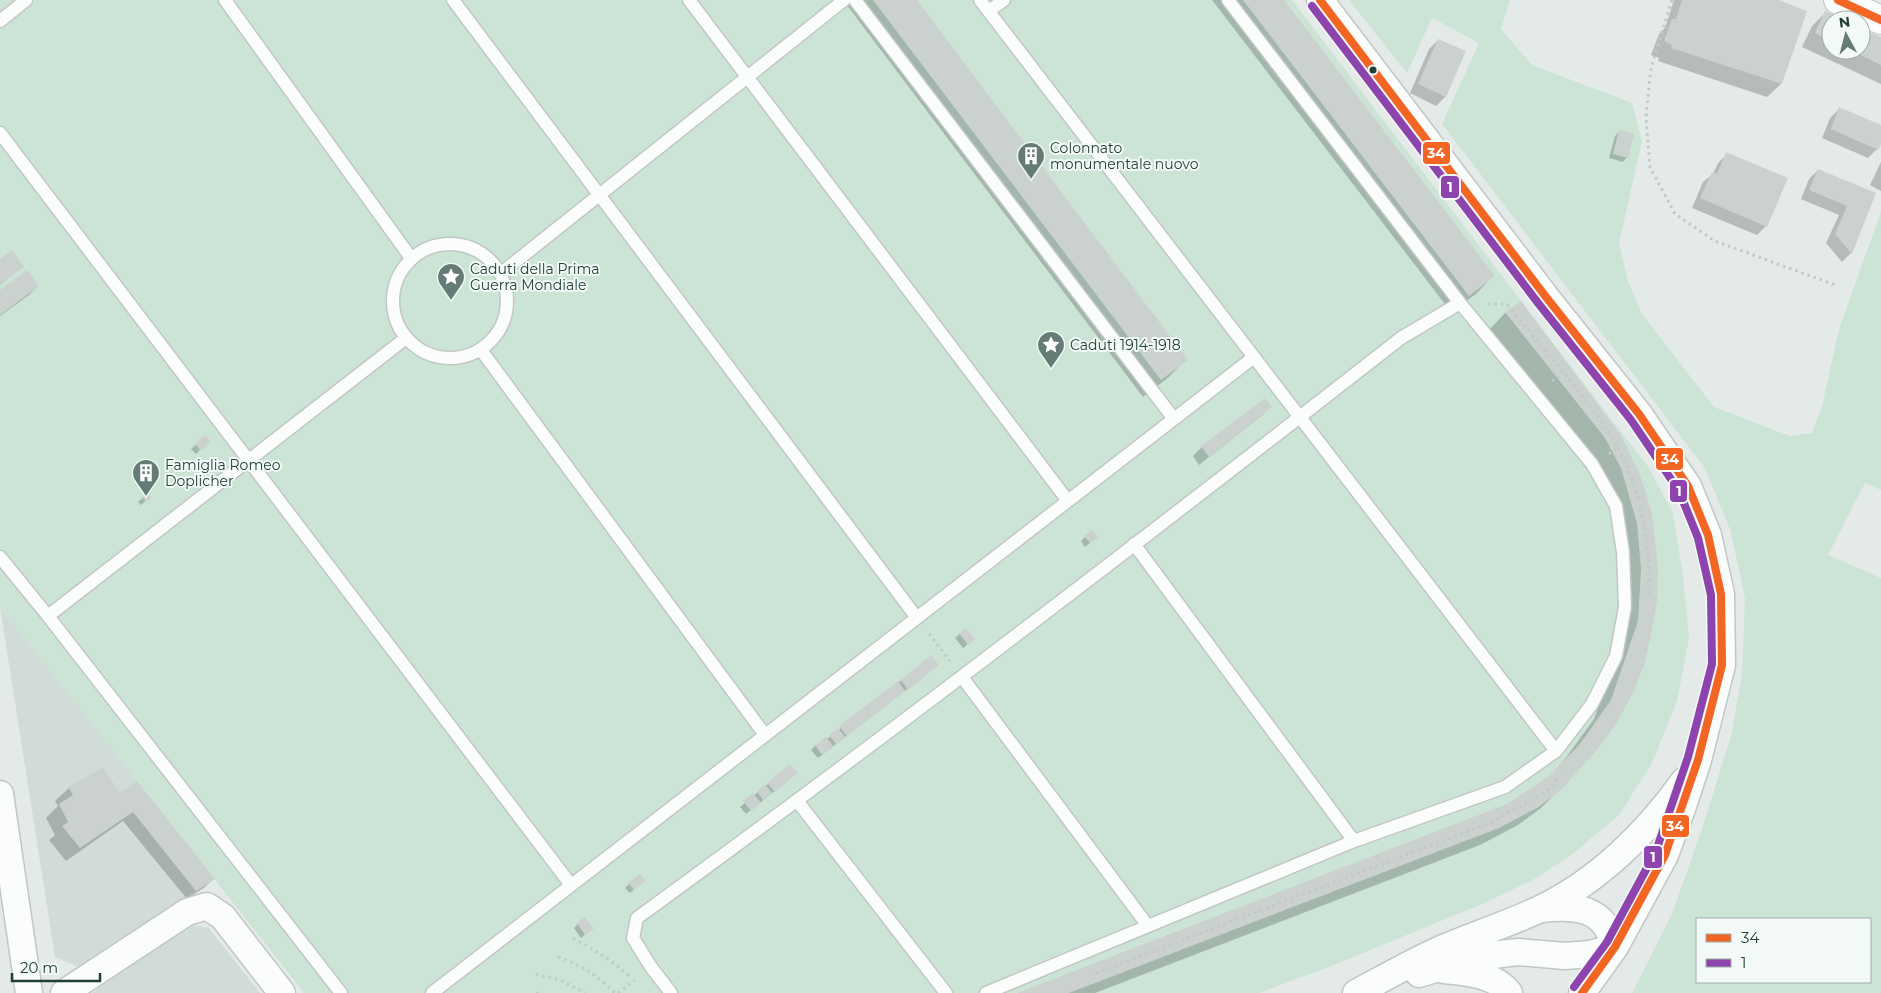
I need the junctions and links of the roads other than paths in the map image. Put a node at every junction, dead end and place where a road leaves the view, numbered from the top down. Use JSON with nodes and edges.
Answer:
{"nodes":[{"id":1,"x":26,"y":0,"type":"edge"},
{"id":2,"x":225,"y":0,"type":"edge"},
{"id":3,"x":453,"y":0,"type":"edge"},
{"id":4,"x":689,"y":0,"type":"edge"},
{"id":5,"x":844,"y":0,"type":"edge"},
{"id":6,"x":856,"y":0,"type":"edge"},
{"id":7,"x":980,"y":0,"type":"edge"},
{"id":8,"x":1004,"y":0,"type":"edge"},
{"id":9,"x":1228,"y":0,"type":"edge"},
{"id":10,"x":1320,"y":0,"type":"edge"},
{"id":11,"x":1838,"y":0,"type":"edge"},
{"id":12,"x":989,"y":11,"type":"junction"},
{"id":13,"x":1881,"y":20,"type":"edge"},
{"id":14,"x":0,"y":21,"type":"edge"},
{"id":15,"x":747,"y":77,"type":"junction"},
{"id":16,"x":0,"y":134,"type":"edge"},
{"id":17,"x":599,"y":195,"type":"junction"},
{"id":18,"x":412,"y":258,"type":"junction"},
{"id":19,"x":500,"y":274,"type":"junction"},
{"id":20,"x":1461,"y":304,"type":"junction"},
{"id":21,"x":406,"y":338,"type":"junction"},
{"id":22,"x":481,"y":350,"type":"junction"},
{"id":23,"x":1254,"y":357,"type":"junction"},
{"id":24,"x":1300,"y":417,"type":"junction"},
{"id":25,"x":1174,"y":419,"type":"junction"},
{"id":26,"x":248,"y":460,"type":"junction"},
{"id":27,"x":1068,"y":501,"type":"junction"},
{"id":28,"x":1134,"y":544,"type":"junction"},
{"id":29,"x":0,"y":557,"type":"edge"},
{"id":30,"x":48,"y":616,"type":"junction"},
{"id":31,"x":917,"y":618,"type":"junction"},
{"id":32,"x":962,"y":678,"type":"junction"},
{"id":33,"x":765,"y":735,"type":"junction"},
{"id":34,"x":1556,"y":750,"type":"junction"},
{"id":35,"x":1698,"y":760,"type":"junction"},
{"id":36,"x":0,"y":794,"type":"edge"},
{"id":37,"x":798,"y":802,"type":"junction"},
{"id":38,"x":1354,"y":841,"type":"junction"},
{"id":39,"x":571,"y":885,"type":"junction"},
{"id":40,"x":1541,"y":909,"type":"junction"},
{"id":41,"x":1148,"y":926,"type":"junction"},
{"id":42,"x":1615,"y":946,"type":"junction"},
{"id":43,"x":1436,"y":970,"type":"junction"},
{"id":44,"x":29,"y":993,"type":"edge"},
{"id":45,"x":64,"y":993,"type":"edge"},
{"id":46,"x":282,"y":993,"type":"edge"},
{"id":47,"x":340,"y":993,"type":"edge"},
{"id":48,"x":432,"y":993,"type":"edge"},
{"id":49,"x":671,"y":993,"type":"edge"},
{"id":50,"x":946,"y":993,"type":"edge"},
{"id":51,"x":986,"y":993,"type":"edge"},
{"id":52,"x":1356,"y":993,"type":"edge"},
{"id":53,"x":1509,"y":993,"type":"edge"},
{"id":54,"x":1582,"y":993,"type":"edge"}],
"edges":[{"from":1,"to":14,"type":"lane"},
{"from":2,"to":18,"type":"lane"},
{"from":3,"to":17,"type":"lane"},
{"from":4,"to":15,"type":"lane"},
{"from":5,"to":15,"type":"lane"},
{"from":6,"to":25,"type":"lane"},
{"from":7,"to":12,"type":"lane"},
{"from":8,"to":12,"type":"lane"},
{"from":9,"to":20,"type":"lane"},
{"from":10,"to":35,"type":"street"},
{"from":11,"to":13,"type":"street"},
{"from":12,"to":23,"type":"lane"},
{"from":15,"to":17,"type":"lane"},
{"from":15,"to":27,"type":"lane"},
{"from":16,"to":26,"type":"lane"},
{"from":17,"to":19,"type":"lane"},
{"from":17,"to":31,"type":"lane"},
{"from":18,"to":19,"type":"lane"},
{"from":18,"to":21,"type":"lane"},
{"from":19,"to":22,"type":"lane"},
{"from":20,"to":24,"type":"lane"},
{"from":20,"to":34,"type":"lane"},
{"from":21,"to":22,"type":"lane"},
{"from":21,"to":26,"type":"lane"},
{"from":22,"to":33,"type":"lane"},
{"from":23,"to":24,"type":"lane"},
{"from":23,"to":25,"type":"lane"},
{"from":24,"to":28,"type":"lane"},
{"from":24,"to":34,"type":"lane"},
{"from":25,"to":27,"type":"lane"},
{"from":26,"to":30,"type":"lane"},
{"from":26,"to":39,"type":"lane"},
{"from":27,"to":31,"type":"lane"},
{"from":28,"to":32,"type":"lane"},
{"from":28,"to":38,"type":"lane"},
{"from":29,"to":30,"type":"lane"},
{"from":30,"to":47,"type":"lane"},
{"from":31,"to":33,"type":"lane"},
{"from":32,"to":37,"type":"lane"},
{"from":32,"to":41,"type":"lane"},
{"from":33,"to":39,"type":"lane"},
{"from":34,"to":38,"type":"lane"},
{"from":35,"to":40,"type":"street"},
{"from":35,"to":42,"type":"street"},
{"from":36,"to":44,"type":"street"},
{"from":37,"to":49,"type":"lane"},
{"from":37,"to":50,"type":"lane"},
{"from":38,"to":41,"type":"lane"},
{"from":39,"to":48,"type":"lane"},
{"from":40,"to":42,"type":"street"},
{"from":40,"to":52,"type":"street"},
{"from":41,"to":51,"type":"lane"},
{"from":42,"to":43,"type":"street"},
{"from":42,"to":54,"type":"street"},
{"from":43,"to":52,"type":"street"},
{"from":43,"to":53,"type":"street"},
{"from":45,"to":46,"type":"street"}]}
